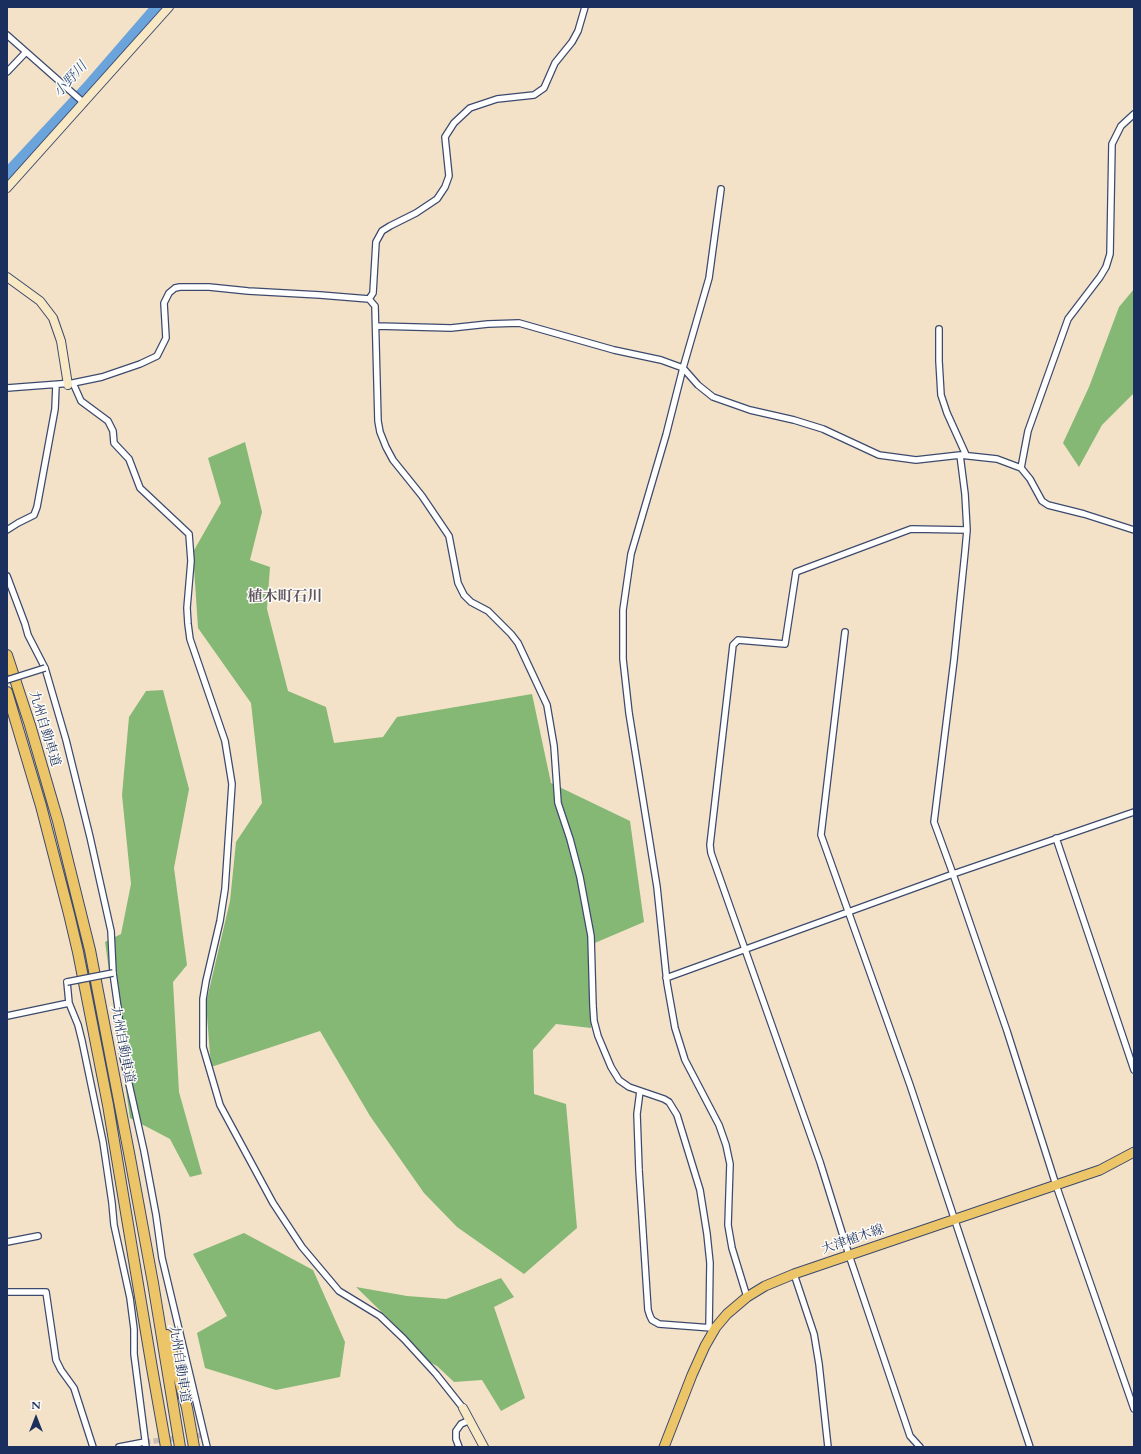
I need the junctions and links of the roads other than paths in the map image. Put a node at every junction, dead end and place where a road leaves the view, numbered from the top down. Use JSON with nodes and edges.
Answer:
{"nodes":[{"id":1,"x":169,"y":7,"type":"edge"},
{"id":2,"x":585,"y":7,"type":"edge"},
{"id":3,"x":7,"y":35,"type":"edge"},
{"id":4,"x":26,"y":52,"type":"junction"},
{"id":5,"x":7,"y":72,"type":"edge"},
{"id":6,"x":82,"y":102,"type":"junction"},
{"id":7,"x":1134,"y":114,"type":"edge"},
{"id":8,"x":7,"y":188,"type":"edge"},
{"id":9,"x":721,"y":189,"type":"dead end"},
{"id":10,"x":7,"y":277,"type":"edge"},
{"id":11,"x":369,"y":299,"type":"junction"},
{"id":12,"x":376,"y":326,"type":"junction"},
{"id":13,"x":939,"y":329,"type":"dead end"},
{"id":14,"x":682,"y":368,"type":"junction"},
{"id":15,"x":70,"y":384,"type":"junction"},
{"id":16,"x":56,"y":385,"type":"junction"},
{"id":17,"x":7,"y":388,"type":"edge"},
{"id":18,"x":963,"y":455,"type":"junction"},
{"id":19,"x":1021,"y":468,"type":"junction"},
{"id":20,"x":7,"y":530,"type":"edge"},
{"id":21,"x":967,"y":530,"type":"junction"},
{"id":22,"x":1134,"y":530,"type":"edge"},
{"id":23,"x":7,"y":576,"type":"edge"},
{"id":24,"x":845,"y":632,"type":"dead end"},
{"id":25,"x":7,"y":654,"type":"edge"},
{"id":26,"x":45,"y":668,"type":"junction"},
{"id":27,"x":7,"y":680,"type":"edge"},
{"id":28,"x":7,"y":692,"type":"edge"},
{"id":29,"x":1134,"y":812,"type":"edge"},
{"id":30,"x":1056,"y":838,"type":"junction"},
{"id":31,"x":953,"y":874,"type":"junction"},
{"id":32,"x":849,"y":912,"type":"junction"},
{"id":33,"x":745,"y":950,"type":"junction"},
{"id":34,"x":113,"y":973,"type":"junction"},
{"id":35,"x":666,"y":978,"type":"junction"},
{"id":36,"x":69,"y":1003,"type":"junction"},
{"id":37,"x":7,"y":1016,"type":"edge"},
{"id":38,"x":1134,"y":1070,"type":"edge"},
{"id":39,"x":640,"y":1091,"type":"junction"},
{"id":40,"x":1134,"y":1152,"type":"edge"},
{"id":41,"x":1056,"y":1185,"type":"junction"},
{"id":42,"x":954,"y":1219,"type":"junction"},
{"id":43,"x":38,"y":1236,"type":"dead end"},
{"id":44,"x":7,"y":1242,"type":"edge"},
{"id":45,"x":849,"y":1255,"type":"junction"},
{"id":46,"x":794,"y":1274,"type":"junction"},
{"id":47,"x":153,"y":1283,"type":"junction"},
{"id":48,"x":7,"y":1292,"type":"edge"},
{"id":49,"x":747,"y":1297,"type":"junction"},
{"id":50,"x":712,"y":1329,"type":"junction"},
{"id":51,"x":152,"y":1368,"type":"junction"},
{"id":52,"x":463,"y":1408,"type":"joint"},
{"id":53,"x":1134,"y":1410,"type":"edge"},
{"id":54,"x":470,"y":1420,"type":"junction"},
{"id":55,"x":145,"y":1444,"type":"edge"},
{"id":56,"x":93,"y":1447,"type":"edge"},
{"id":57,"x":119,"y":1447,"type":"edge"},
{"id":58,"x":160,"y":1447,"type":"edge"},
{"id":59,"x":166,"y":1447,"type":"edge"},
{"id":60,"x":180,"y":1447,"type":"edge"},
{"id":61,"x":194,"y":1447,"type":"edge"},
{"id":62,"x":207,"y":1447,"type":"edge"},
{"id":63,"x":459,"y":1447,"type":"edge"},
{"id":64,"x":484,"y":1447,"type":"edge"},
{"id":65,"x":664,"y":1447,"type":"edge"},
{"id":66,"x":828,"y":1447,"type":"edge"},
{"id":67,"x":920,"y":1447,"type":"edge"},
{"id":68,"x":1030,"y":1447,"type":"edge"}],
"edges":[{"from":1,"to":6,"type":"street"},
{"from":2,"to":11,"type":"street"},
{"from":3,"to":4,"type":"street"},
{"from":4,"to":5,"type":"street"},
{"from":4,"to":6,"type":"street"},
{"from":6,"to":8,"type":"street"},
{"from":7,"to":19,"type":"street"},
{"from":9,"to":14,"type":"street"},
{"from":10,"to":15,"type":"street"},
{"from":11,"to":12,"type":"street"},
{"from":11,"to":15,"type":"street"},
{"from":12,"to":14,"type":"street"},
{"from":12,"to":39,"type":"street"},
{"from":13,"to":18,"type":"street"},
{"from":14,"to":18,"type":"street"},
{"from":14,"to":35,"type":"street"},
{"from":15,"to":16,"type":"street"},
{"from":15,"to":52,"type":"street"},
{"from":16,"to":17,"type":"street"},
{"from":16,"to":20,"type":"street"},
{"from":18,"to":19,"type":"street"},
{"from":18,"to":21,"type":"street"},
{"from":19,"to":22,"type":"street"},
{"from":21,"to":31,"type":"street"},
{"from":21,"to":33,"type":"street"},
{"from":23,"to":26,"type":"street"},
{"from":24,"to":32,"type":"street"},
{"from":25,"to":47,"type":"highway","name":"九州自動車道"},
{"from":26,"to":27,"type":"street","bridge":true},
{"from":26,"to":34,"type":"street"},
{"from":28,"to":51,"type":"highway","name":"九州自動車道"},
{"from":29,"to":30,"type":"street"},
{"from":30,"to":31,"type":"street"},
{"from":30,"to":38,"type":"street"},
{"from":31,"to":32,"type":"street"},
{"from":31,"to":41,"type":"street"},
{"from":32,"to":33,"type":"street"},
{"from":32,"to":42,"type":"street"},
{"from":33,"to":35,"type":"street"},
{"from":33,"to":45,"type":"street"},
{"from":34,"to":36,"type":"street","bridge":true},
{"from":34,"to":62,"type":"street"},
{"from":35,"to":49,"type":"street"},
{"from":36,"to":37,"type":"street"},
{"from":36,"to":55,"type":"street"},
{"from":39,"to":50,"type":"street"},
{"from":39,"to":50,"type":"street"},
{"from":40,"to":41,"type":"main road","name":"大津植木線"},
{"from":41,"to":42,"type":"main road","name":"大津植木線"},
{"from":41,"to":53,"type":"street"},
{"from":42,"to":45,"type":"main road","name":"大津植木線"},
{"from":42,"to":68,"type":"street"},
{"from":43,"to":44,"type":"street"},
{"from":45,"to":46,"type":"main road","name":"大津植木線"},
{"from":45,"to":67,"type":"street"},
{"from":46,"to":49,"type":"main road","name":"大津植木線"},
{"from":46,"to":66,"type":"street"},
{"from":47,"to":60,"type":"highway","name":"九州自動車道"},
{"from":47,"to":61,"type":"highway"},
{"from":48,"to":56,"type":"street"},
{"from":49,"to":50,"type":"main road","name":"大津植木線"},
{"from":50,"to":65,"type":"main road","name":"大津植木線"},
{"from":51,"to":58,"type":"highway"},
{"from":51,"to":59,"type":"highway","name":"九州自動車道"},
{"from":52,"to":54,"type":"street"},
{"from":54,"to":63,"type":"street"},
{"from":54,"to":64,"type":"street"},
{"from":55,"to":57,"type":"street"}]}
